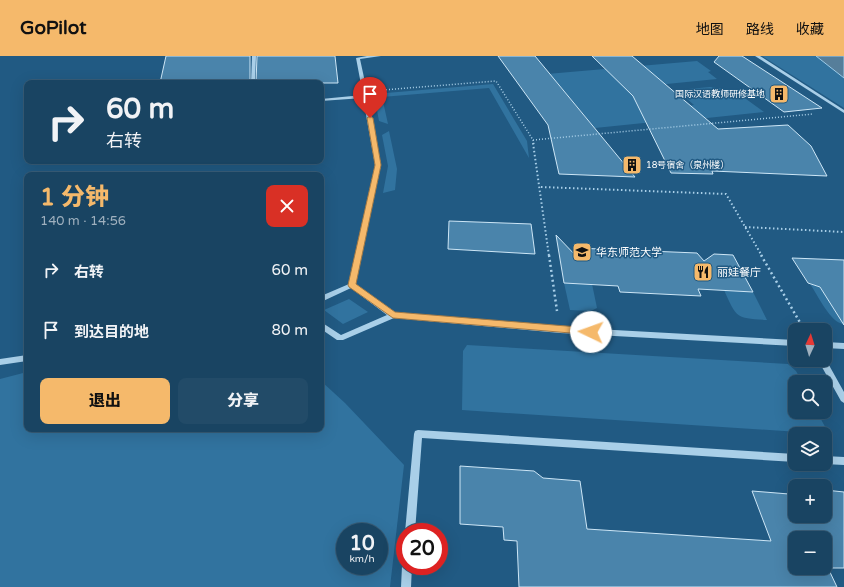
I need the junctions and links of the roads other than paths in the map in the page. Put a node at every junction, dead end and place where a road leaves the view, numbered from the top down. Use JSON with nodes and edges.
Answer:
{"nodes":[{"id":1,"x":254,"y":56,"type":"edge"},
{"id":2,"x":379,"y":56,"type":"edge"},
{"id":3,"x":757,"y":56,"type":"edge"},
{"id":4,"x":253,"y":80,"type":"edge"},
{"id":5,"x":365,"y":94,"type":"junction"},
{"id":6,"x":324,"y":100,"type":"edge"},
{"id":7,"x":843,"y":112,"type":"edge"},
{"id":8,"x":352,"y":285,"type":"junction"},
{"id":9,"x":324,"y":298,"type":"edge"},
{"id":10,"x":393,"y":315,"type":"junction"},
{"id":11,"x":324,"y":327,"type":"edge"},
{"id":12,"x":788,"y":343,"type":"edge"},
{"id":13,"x":832,"y":345,"type":"edge"},
{"id":14,"x":844,"y":346,"type":"edge"},
{"id":15,"x":24,"y":358,"type":"edge"},
{"id":16,"x":0,"y":362,"type":"edge"},
{"id":17,"x":826,"y":367,"type":"edge"},
{"id":18,"x":844,"y":399,"type":"edge"},
{"id":19,"x":788,"y":458,"type":"edge"},
{"id":20,"x":832,"y":460,"type":"edge"},
{"id":21,"x":844,"y":461,"type":"edge"},
{"id":22,"x":411,"y":523,"type":"edge"},
{"id":23,"x":407,"y":575,"type":"edge"},
{"id":24,"x":406,"y":587,"type":"edge"}],
"edges":[{"from":1,"to":4,"type":"lane"},
{"from":2,"to":5,"type":"lane"},
{"from":3,"to":7,"type":"lane"},
{"from":5,"to":6,"type":"lane"},
{"from":5,"to":8,"type":"lane"},
{"from":8,"to":9,"type":"lane"},
{"from":8,"to":10,"type":"lane"},
{"from":10,"to":11,"type":"lane"},
{"from":10,"to":12,"type":"lane"},
{"from":13,"to":14,"type":"lane"},
{"from":15,"to":16,"type":"lane"},
{"from":17,"to":18,"type":"lane"},
{"from":19,"to":22,"type":"lane"},
{"from":20,"to":21,"type":"lane"},
{"from":23,"to":24,"type":"lane"}]}
